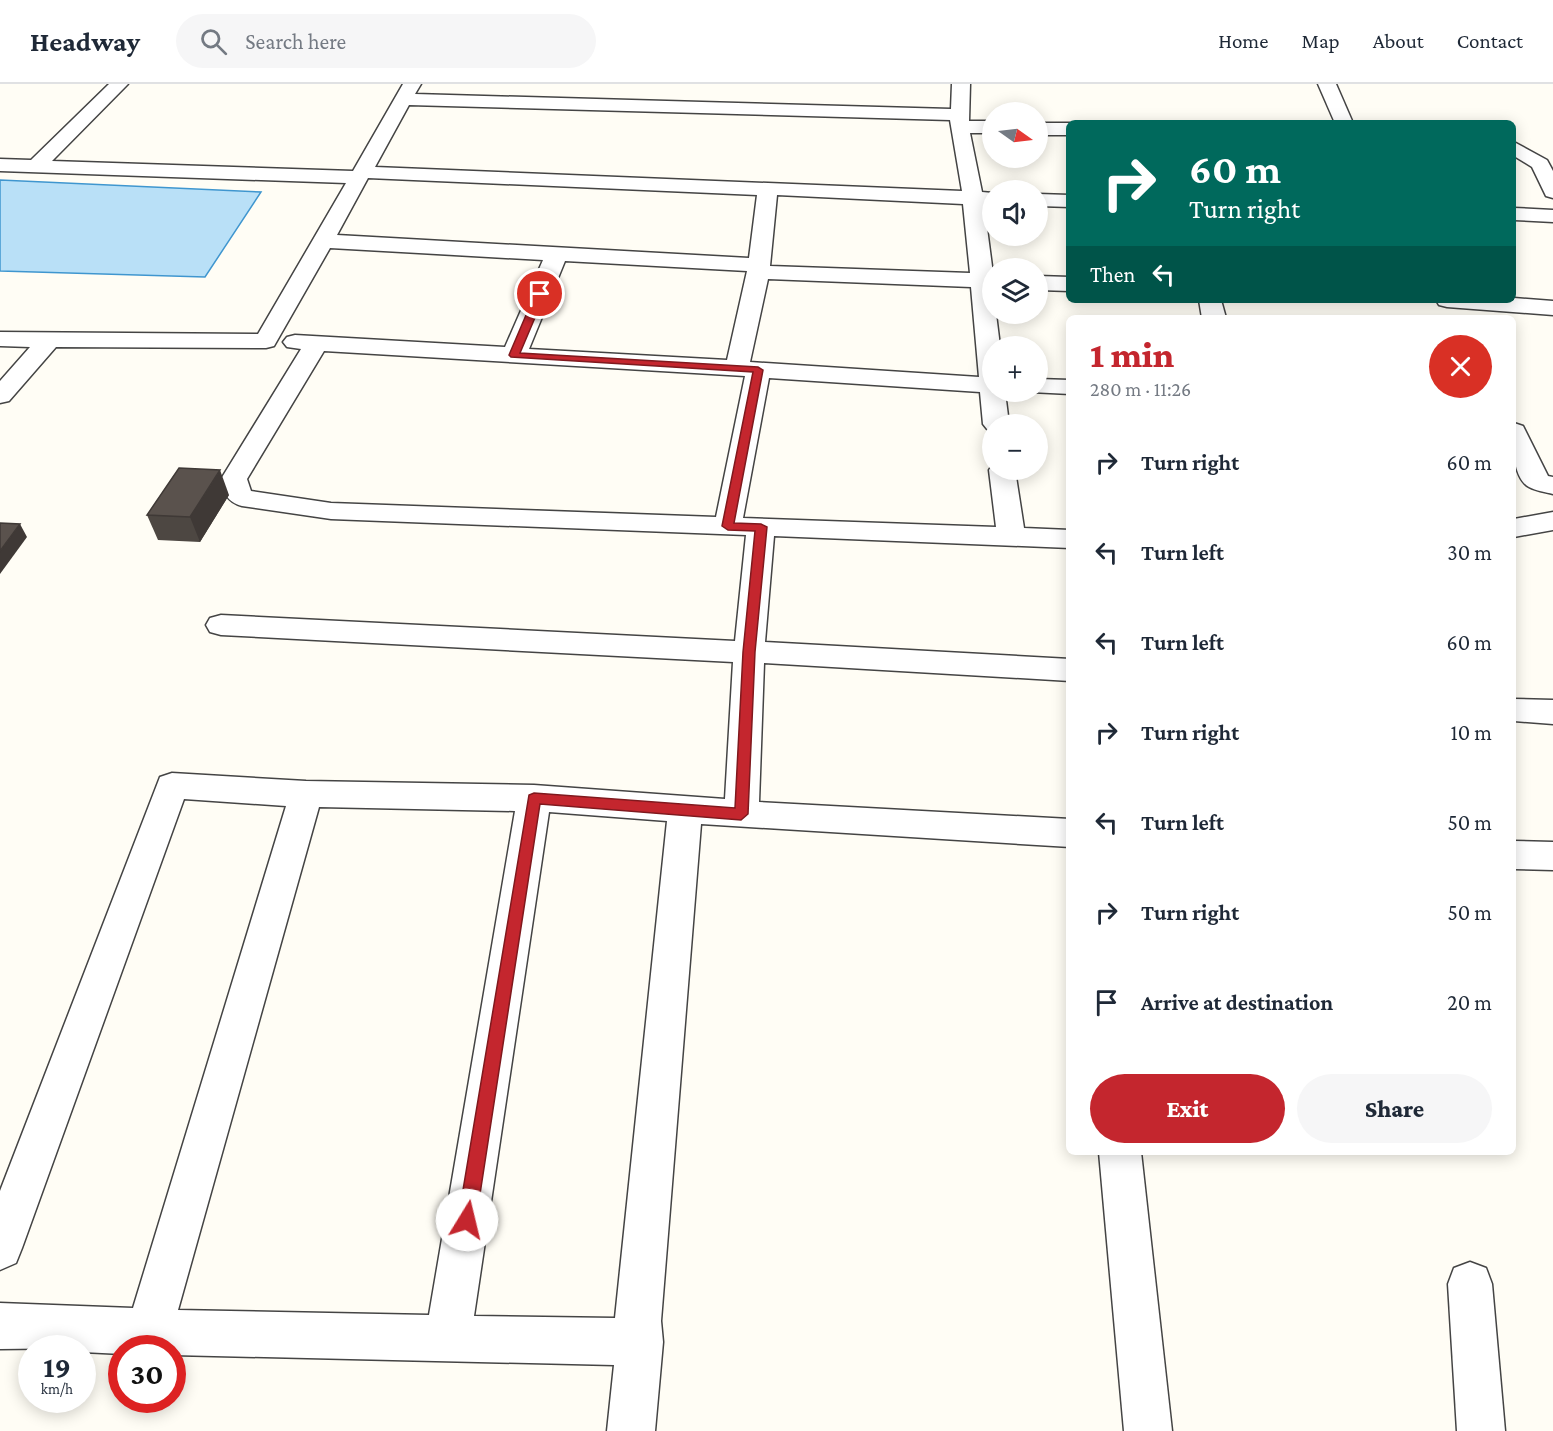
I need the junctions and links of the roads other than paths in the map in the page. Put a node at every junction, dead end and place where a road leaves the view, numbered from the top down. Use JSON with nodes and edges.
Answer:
{"nodes":[{"id":1,"x":119,"y":84,"type":"edge"},
{"id":2,"x":961,"y":84,"type":"edge"},
{"id":3,"x":1327,"y":84,"type":"edge"},
{"id":4,"x":407,"y":92,"type":"edge"},
{"id":5,"x":1343,"y":120,"type":"edge"},
{"id":6,"x":959,"y":121,"type":"junction"},
{"id":7,"x":982,"y":125,"type":"edge"},
{"id":8,"x":1048,"y":129,"type":"edge"},
{"id":9,"x":1066,"y":129,"type":"edge"},
{"id":10,"x":1516,"y":149,"type":"edge"},
{"id":11,"x":0,"y":165,"type":"edge"},
{"id":12,"x":36,"y":166,"type":"junction"},
{"id":13,"x":361,"y":175,"type":"junction"},
{"id":14,"x":768,"y":189,"type":"junction"},
{"id":15,"x":1553,"y":192,"type":"edge"},
{"id":16,"x":982,"y":195,"type":"edge"},
{"id":17,"x":982,"y":198,"type":"edge"},
{"id":18,"x":1048,"y":200,"type":"edge"},
{"id":19,"x":1066,"y":201,"type":"edge"},
{"id":20,"x":1516,"y":214,"type":"edge"},
{"id":21,"x":1553,"y":216,"type":"edge"},
{"id":22,"x":323,"y":241,"type":"junction"},
{"id":23,"x":557,"y":254,"type":"junction"},
{"id":24,"x":758,"y":268,"type":"junction"},
{"id":25,"x":982,"y":281,"type":"edge"},
{"id":26,"x":1048,"y":283,"type":"edge"},
{"id":27,"x":1066,"y":284,"type":"edge"},
{"id":28,"x":1486,"y":303,"type":"edge"},
{"id":29,"x":1553,"y":308,"type":"edge"},
{"id":30,"x":0,"y":339,"type":"edge"},
{"id":31,"x":49,"y":340,"type":"junction"},
{"id":32,"x":266,"y":341,"type":"junction"},
{"id":33,"x":316,"y":344,"type":"junction"},
{"id":34,"x":514,"y":355,"type":"junction"},
{"id":35,"x":747,"y":369,"type":"junction"},
{"id":36,"x":982,"y":385,"type":"edge"},
{"id":37,"x":1048,"y":386,"type":"edge"},
{"id":38,"x":1066,"y":387,"type":"edge"},
{"id":39,"x":0,"y":396,"type":"edge"},
{"id":40,"x":1516,"y":435,"type":"edge"},
{"id":41,"x":1003,"y":480,"type":"edge"},
{"id":42,"x":1553,"y":486,"type":"edge"},
{"id":43,"x":1553,"y":521,"type":"edge"},
{"id":44,"x":728,"y":526,"type":"junction"},
{"id":45,"x":761,"y":527,"type":"junction"},
{"id":46,"x":1516,"y":528,"type":"edge"},
{"id":47,"x":1011,"y":537,"type":"junction"},
{"id":48,"x":1066,"y":539,"type":"edge"},
{"id":49,"x":220,"y":625,"type":"dead end"},
{"id":50,"x":749,"y":652,"type":"junction"},
{"id":51,"x":1066,"y":670,"type":"edge"},
{"id":52,"x":1516,"y":710,"type":"edge"},
{"id":53,"x":1553,"y":712,"type":"edge"},
{"id":54,"x":306,"y":794,"type":"junction"},
{"id":55,"x":534,"y":798,"type":"junction"},
{"id":56,"x":685,"y":809,"type":"junction"},
{"id":57,"x":741,"y":814,"type":"junction"},
{"id":58,"x":1066,"y":833,"type":"edge"},
{"id":59,"x":1516,"y":855,"type":"edge"},
{"id":60,"x":1553,"y":856,"type":"edge"},
{"id":61,"x":1120,"y":1155,"type":"edge"},
{"id":62,"x":0,"y":1248,"type":"edge"},
{"id":63,"x":1470,"y":1284,"type":"dead end"},
{"id":64,"x":0,"y":1326,"type":"edge"},
{"id":65,"x":149,"y":1332,"type":"junction"},
{"id":66,"x":448,"y":1337,"type":"junction"},
{"id":67,"x":640,"y":1342,"type":"junction"},
{"id":68,"x":631,"y":1431,"type":"edge"},
{"id":69,"x":1148,"y":1431,"type":"edge"},
{"id":70,"x":1480,"y":1431,"type":"edge"}],
"edges":[{"from":1,"to":12,"type":"street"},
{"from":2,"to":6,"type":"street"},
{"from":3,"to":5,"type":"street"},
{"from":4,"to":6,"type":"street"},
{"from":4,"to":13,"type":"street"},
{"from":6,"to":7,"type":"street"},
{"from":6,"to":16,"type":"street"},
{"from":8,"to":9,"type":"street"},
{"from":10,"to":15,"type":"street"},
{"from":11,"to":12,"type":"street"},
{"from":12,"to":13,"type":"street"},
{"from":13,"to":14,"type":"street"},
{"from":13,"to":22,"type":"street"},
{"from":14,"to":17,"type":"street"},
{"from":14,"to":24,"type":"street"},
{"from":18,"to":19,"type":"street"},
{"from":20,"to":21,"type":"street"},
{"from":22,"to":23,"type":"street"},
{"from":22,"to":32,"type":"street"},
{"from":23,"to":24,"type":"street"},
{"from":23,"to":34,"type":"street"},
{"from":24,"to":25,"type":"street"},
{"from":24,"to":35,"type":"street"},
{"from":26,"to":27,"type":"street"},
{"from":28,"to":29,"type":"street"},
{"from":30,"to":31,"type":"street"},
{"from":31,"to":32,"type":"street"},
{"from":31,"to":39,"type":"street"},
{"from":32,"to":33,"type":"street"},
{"from":33,"to":34,"type":"street"},
{"from":33,"to":44,"type":"street"},
{"from":34,"to":35,"type":"street"},
{"from":35,"to":36,"type":"street"},
{"from":35,"to":44,"type":"street"},
{"from":37,"to":38,"type":"street"},
{"from":40,"to":42,"type":"street"},
{"from":41,"to":47,"type":"street"},
{"from":43,"to":46,"type":"street"},
{"from":44,"to":45,"type":"street"},
{"from":45,"to":47,"type":"street"},
{"from":45,"to":50,"type":"street"},
{"from":47,"to":48,"type":"street"},
{"from":49,"to":50,"type":"street"},
{"from":50,"to":51,"type":"street"},
{"from":50,"to":57,"type":"street"},
{"from":52,"to":53,"type":"street"},
{"from":54,"to":55,"type":"street"},
{"from":54,"to":62,"type":"street"},
{"from":54,"to":65,"type":"street"},
{"from":55,"to":56,"type":"street"},
{"from":55,"to":66,"type":"street"},
{"from":56,"to":57,"type":"street"},
{"from":56,"to":67,"type":"street"},
{"from":57,"to":58,"type":"street"},
{"from":59,"to":60,"type":"street"},
{"from":61,"to":69,"type":"street"},
{"from":63,"to":70,"type":"street"},
{"from":64,"to":65,"type":"street"},
{"from":65,"to":66,"type":"street"},
{"from":66,"to":67,"type":"street"},
{"from":67,"to":68,"type":"street"}]}
